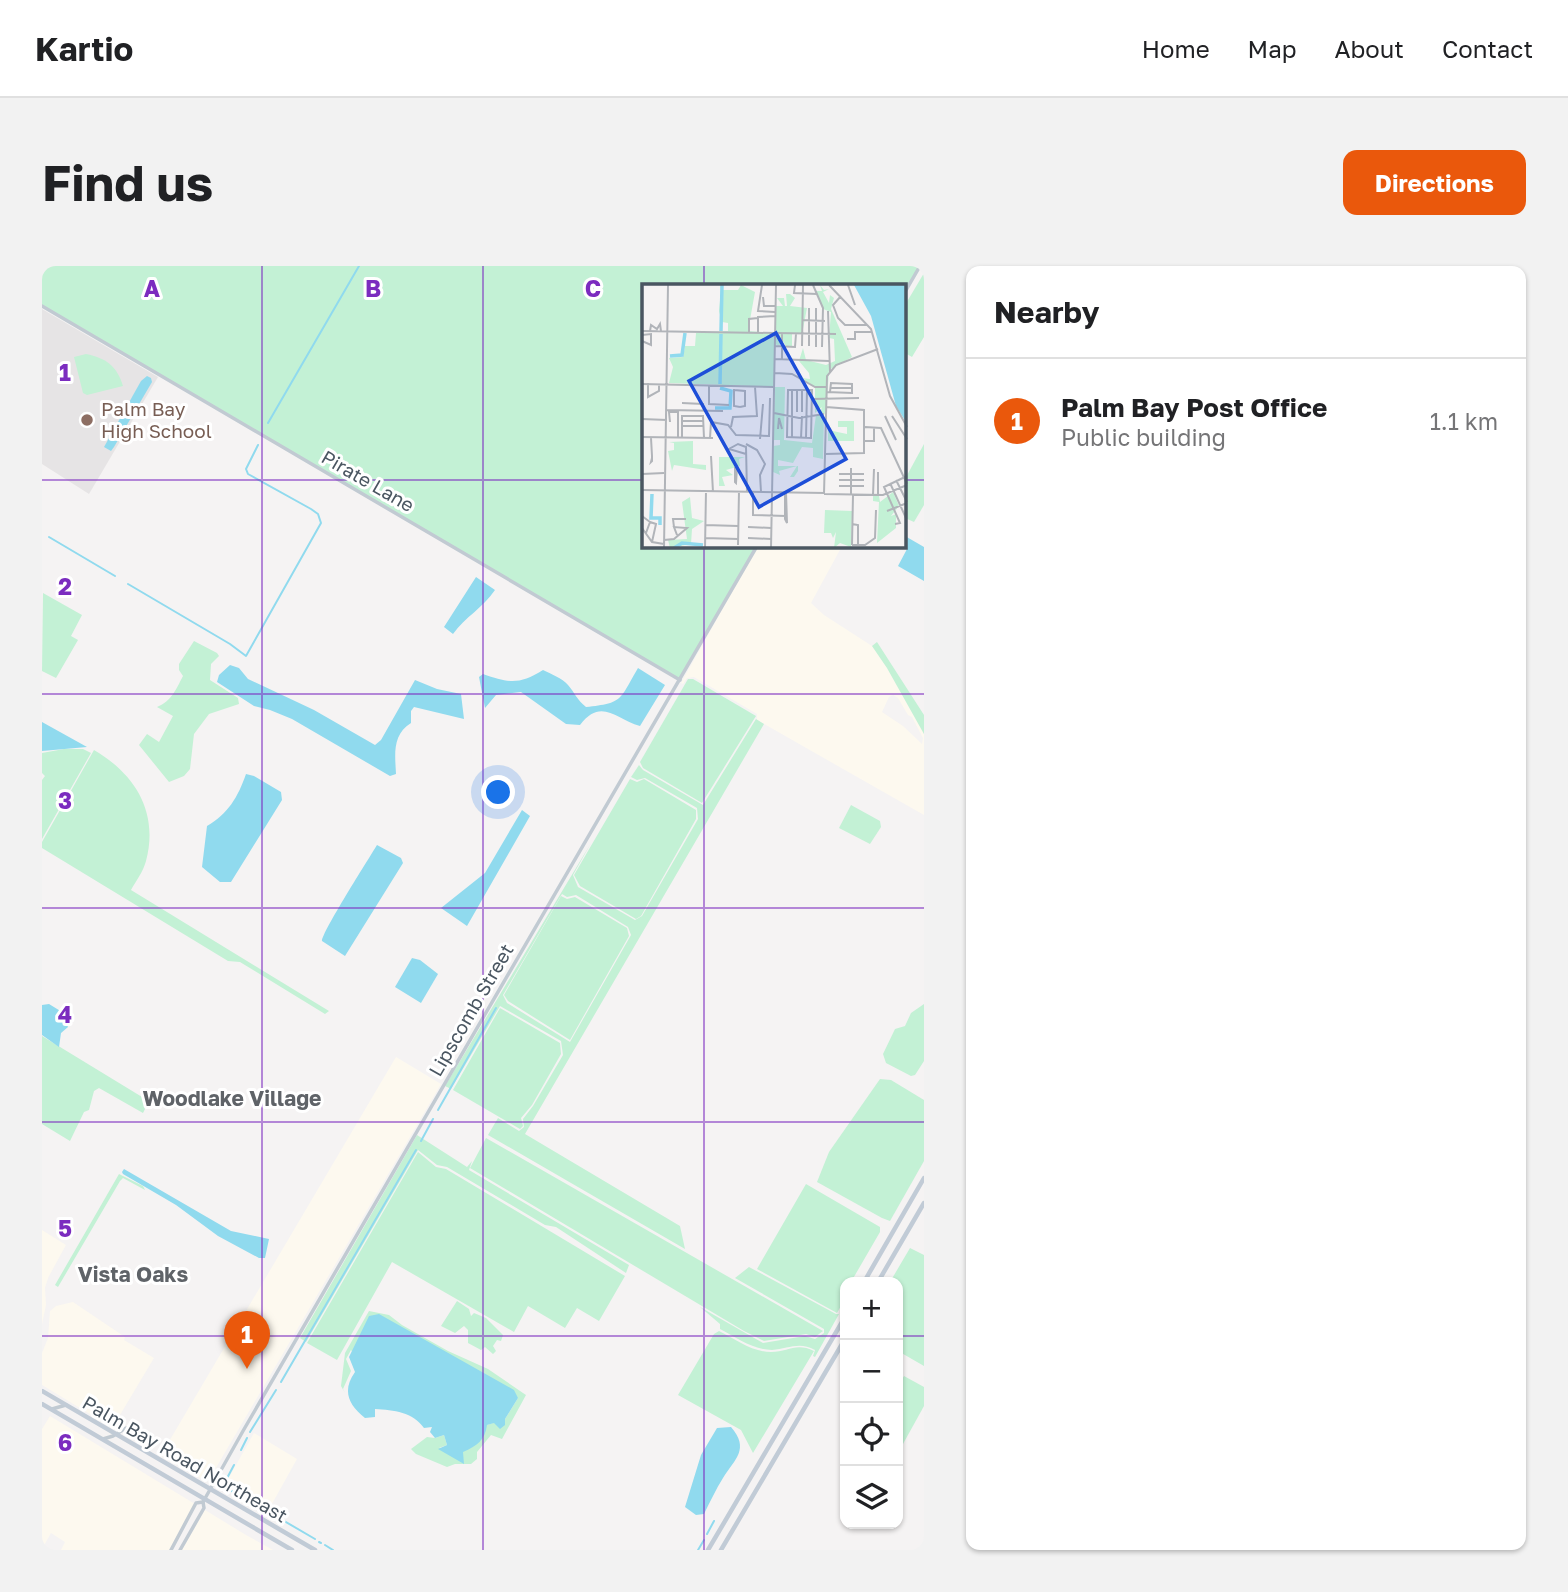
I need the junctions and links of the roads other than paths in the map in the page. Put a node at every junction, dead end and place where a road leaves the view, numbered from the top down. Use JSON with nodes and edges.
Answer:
{"nodes":[{"id":1,"x":920,"y":266,"type":"edge"},
{"id":2,"x":906,"y":290,"type":"edge"},
{"id":3,"x":42,"y":306,"type":"edge"},
{"id":4,"x":756,"y":548,"type":"edge"},
{"id":5,"x":680,"y":680,"type":"junction"},
{"id":6,"x":924,"y":1178,"type":"edge"},
{"id":7,"x":924,"y":1203,"type":"edge"},
{"id":8,"x":867,"y":1277,"type":"edge"},
{"id":9,"x":881,"y":1277,"type":"edge"},
{"id":10,"x":840,"y":1326,"type":"edge"},
{"id":11,"x":844,"y":1340,"type":"edge"},
{"id":12,"x":42,"y":1392,"type":"edge"},
{"id":13,"x":42,"y":1404,"type":"edge"},
{"id":14,"x":66,"y":1405,"type":"junction"},
{"id":15,"x":52,"y":1409,"type":"junction"},
{"id":16,"x":125,"y":1428,"type":"dead end"},
{"id":17,"x":116,"y":1434,"type":"junction"},
{"id":18,"x":101,"y":1439,"type":"junction"},
{"id":19,"x":210,"y":1489,"type":"junction"},
{"id":20,"x":203,"y":1500,"type":"junction"},
{"id":21,"x":171,"y":1550,"type":"edge"},
{"id":22,"x":180,"y":1550,"type":"edge"},
{"id":23,"x":292,"y":1550,"type":"edge"},
{"id":24,"x":315,"y":1550,"type":"edge"},
{"id":25,"x":708,"y":1550,"type":"edge"},
{"id":26,"x":721,"y":1550,"type":"edge"}],
"edges":[{"from":1,"to":2,"type":"street"},
{"from":3,"to":5,"type":"street","name":"Pirate Lane"},
{"from":4,"to":5,"type":"street","name":"Lipscomb Street"},
{"from":5,"to":19,"type":"street","name":"Lipscomb Street"},
{"from":6,"to":8,"type":"main road"},
{"from":7,"to":9,"type":"main road"},
{"from":10,"to":25,"type":"main road"},
{"from":11,"to":26,"type":"main road"},
{"from":12,"to":14,"type":"main road","name":"Palm Bay Road Northeast"},
{"from":13,"to":15,"type":"main road","name":"Palm Bay Road Northeast"},
{"from":14,"to":15,"type":"street"},
{"from":14,"to":17,"type":"main road","name":"Palm Bay Road Northeast"},
{"from":15,"to":18,"type":"main road","name":"Palm Bay Road Northeast"},
{"from":16,"to":17,"type":"street"},
{"from":17,"to":18,"type":"street"},
{"from":17,"to":19,"type":"main road","name":"Palm Bay Road Northeast"},
{"from":18,"to":20,"type":"main road","name":"Palm Bay Road Northeast"},
{"from":19,"to":20,"type":"street","name":"Lipscomb Street"},
{"from":19,"to":24,"type":"main road","name":"Palm Bay Road Northeast"},
{"from":20,"to":21,"type":"street"},
{"from":20,"to":22,"type":"street"},
{"from":20,"to":23,"type":"main road","name":"Palm Bay Road Northeast"}]}
